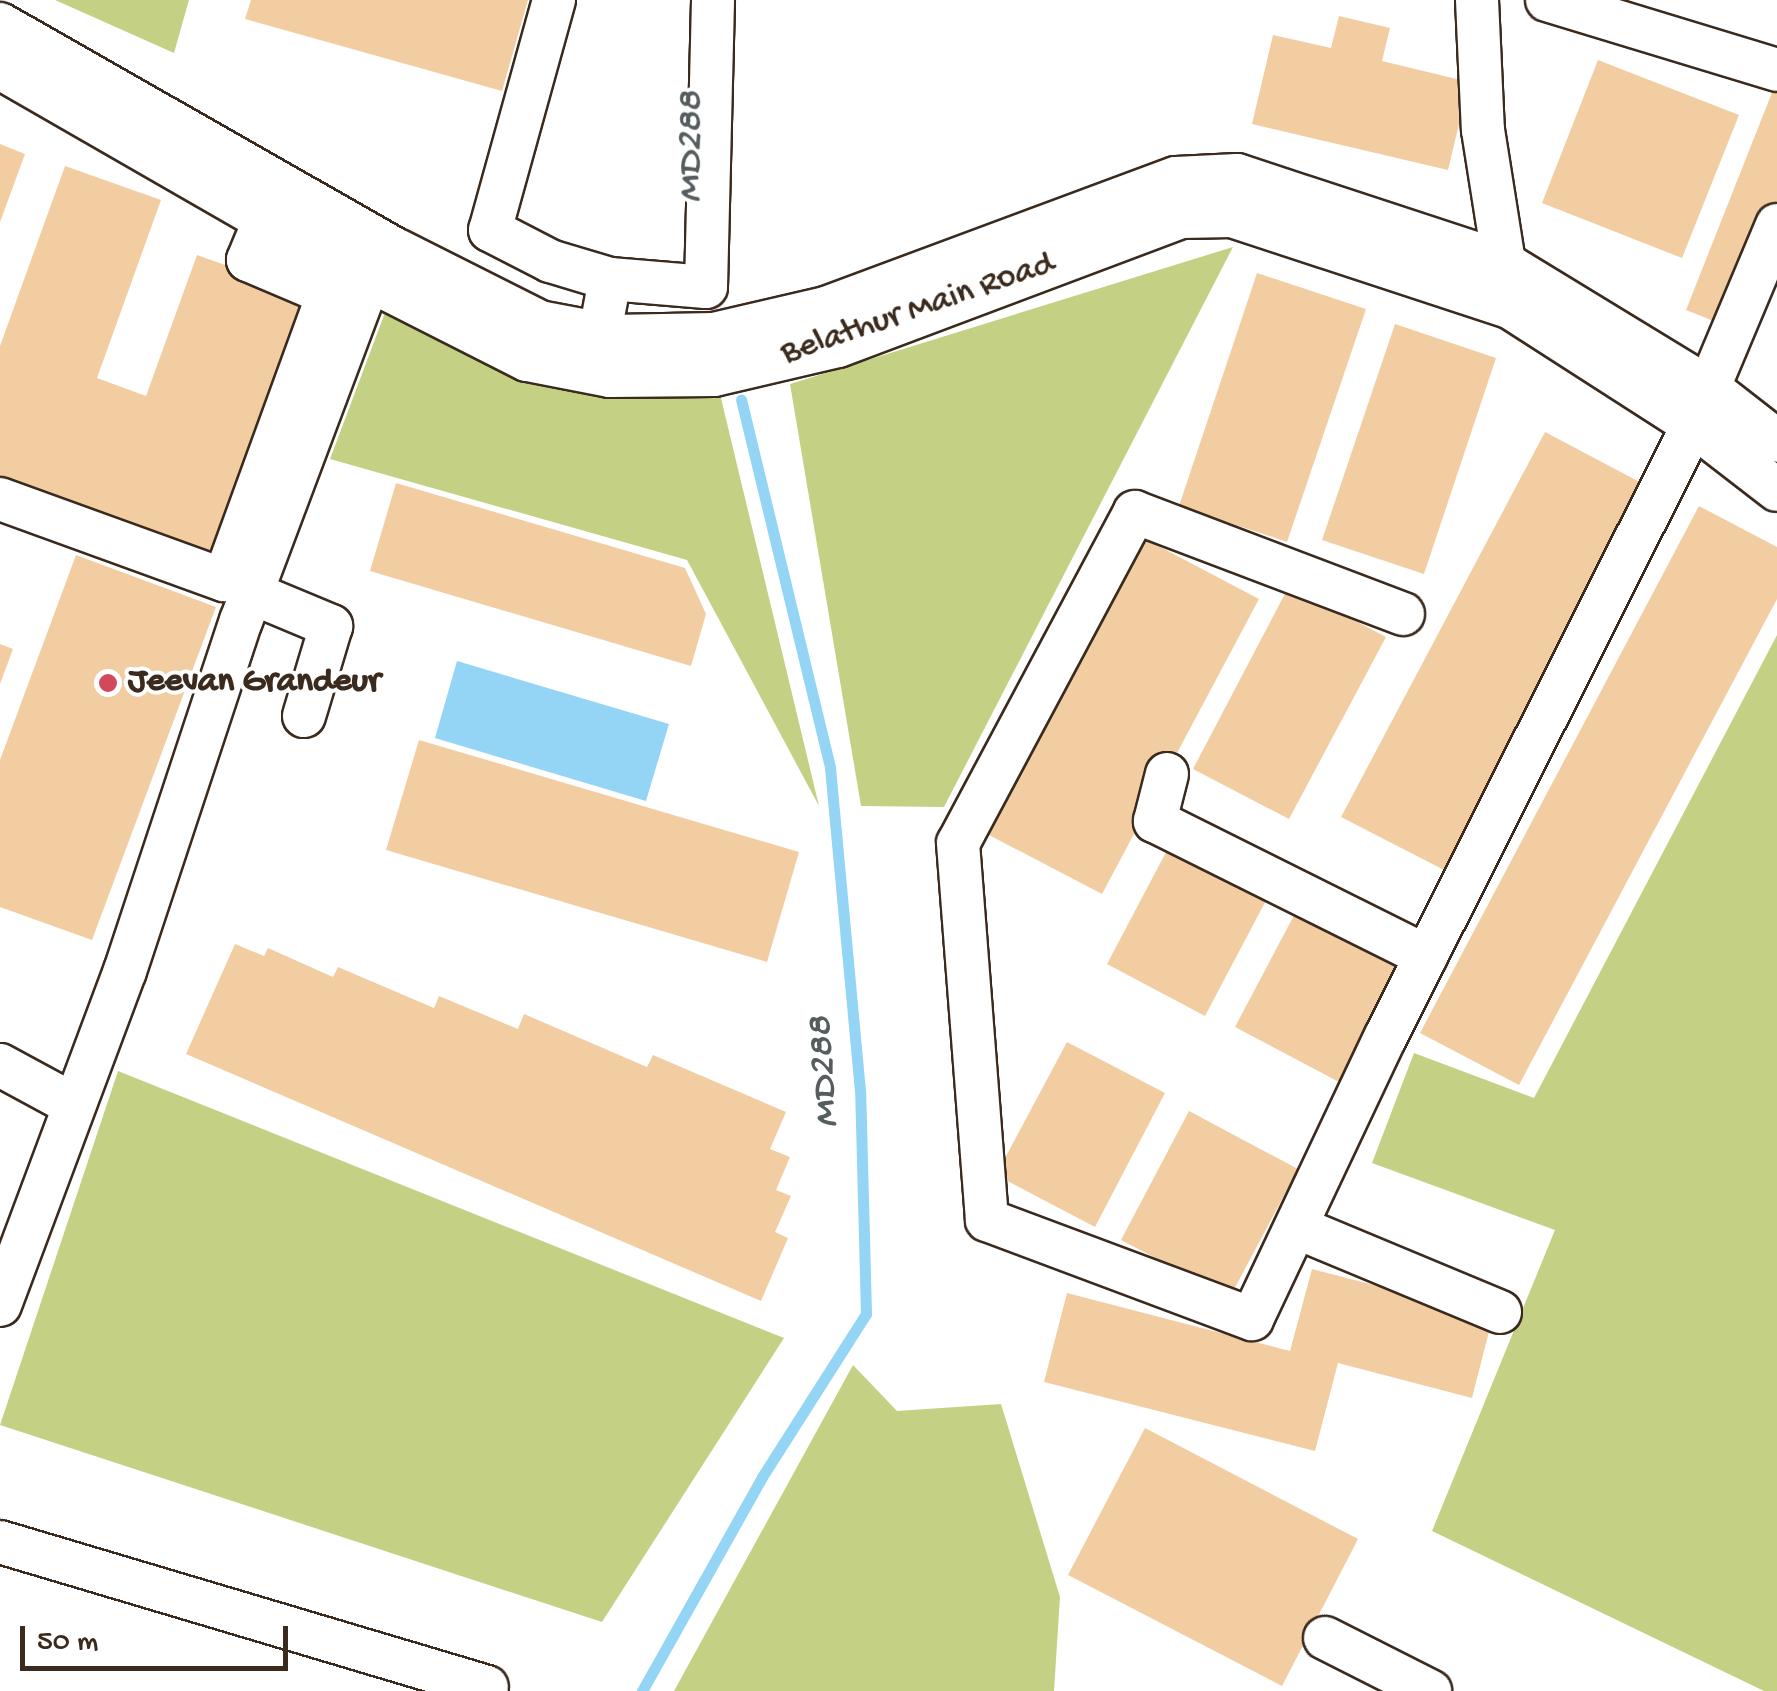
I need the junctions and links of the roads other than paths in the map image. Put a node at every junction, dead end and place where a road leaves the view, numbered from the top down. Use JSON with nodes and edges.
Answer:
{"nodes":[{"id":1,"x":554,"y":0,"type":"edge"},
{"id":2,"x":713,"y":0,"type":"edge"},
{"id":3,"x":1478,"y":0,"type":"edge"},
{"id":4,"x":1547,"y":0,"type":"edge"},
{"id":5,"x":0,"y":24,"type":"edge"},
{"id":6,"x":0,"y":68,"type":"edge"},
{"id":7,"x":1777,"y":70,"type":"edge"},
{"id":8,"x":265,"y":220,"type":"junction"},
{"id":9,"x":1777,"y":225,"type":"edge"},
{"id":10,"x":550,"y":260,"type":"junction"},
{"id":11,"x":1504,"y":263,"type":"junction"},
{"id":12,"x":383,"y":265,"type":"junction"},
{"id":13,"x":610,"y":278,"type":"junction"},
{"id":14,"x":1511,"y":308,"type":"junction"},
{"id":15,"x":528,"y":316,"type":"junction"},
{"id":16,"x":600,"y":333,"type":"junction"},
{"id":17,"x":1701,"y":406,"type":"junction"},
{"id":18,"x":1777,"y":441,"type":"edge"},
{"id":19,"x":1777,"y":490,"type":"edge"},
{"id":20,"x":0,"y":499,"type":"edge"},
{"id":21,"x":252,"y":592,"type":"junction"},
{"id":22,"x":1403,"y":614,"type":"dead end"},
{"id":23,"x":304,"y":716,"type":"dead end"},
{"id":24,"x":1167,"y":774,"type":"dead end"},
{"id":25,"x":1426,"y":956,"type":"junction"},
{"id":26,"x":0,"y":1065,"type":"edge"},
{"id":27,"x":74,"y":1104,"type":"junction"},
{"id":28,"x":1296,"y":1228,"type":"junction"},
{"id":29,"x":2,"y":1291,"type":"edge"},
{"id":30,"x":1500,"y":1312,"type":"dead end"},
{"id":31,"x":0,"y":1542,"type":"edge"},
{"id":32,"x":1325,"y":1638,"type":"dead end"},
{"id":33,"x":487,"y":1686,"type":"dead end"},
{"id":34,"x":1430,"y":1691,"type":"edge"}],
"edges":[{"from":1,"to":10,"type":"street"},
{"from":2,"to":13,"type":"street"},
{"from":3,"to":11,"type":"street"},
{"from":4,"to":7,"type":"street"},
{"from":5,"to":12,"type":"street","name":"Belathur Main Road"},
{"from":6,"to":8,"type":"street","name":"Belathur Main Road"},
{"from":8,"to":12,"type":"street","name":"Belathur Main Road"},
{"from":8,"to":20,"type":"street"},
{"from":9,"to":17,"type":"street"},
{"from":10,"to":13,"type":"street"},
{"from":10,"to":15,"type":"street"},
{"from":11,"to":14,"type":"street"},
{"from":11,"to":16,"type":"street","name":"Belathur Main Road"},
{"from":11,"to":17,"type":"street","name":"Belathur Main Road"},
{"from":12,"to":14,"type":"street","name":"Belathur Main Road"},
{"from":12,"to":15,"type":"street","name":"Belathur Main Road"},
{"from":12,"to":21,"type":"street"},
{"from":13,"to":16,"type":"street"},
{"from":14,"to":17,"type":"street","name":"Belathur Main Road"},
{"from":15,"to":16,"type":"street","name":"Belathur Main Road"},
{"from":17,"to":18,"type":"street","name":"Belathur Main Road"},
{"from":17,"to":19,"type":"street","name":"Belathur Main Road"},
{"from":17,"to":25,"type":"street"},
{"from":21,"to":23,"type":"street"},
{"from":21,"to":27,"type":"street"},
{"from":22,"to":28,"type":"street"},
{"from":24,"to":25,"type":"street"},
{"from":25,"to":28,"type":"street"},
{"from":26,"to":27,"type":"street"},
{"from":27,"to":29,"type":"street"},
{"from":28,"to":30,"type":"street"},
{"from":31,"to":33,"type":"street"},
{"from":32,"to":34,"type":"street"}]}
